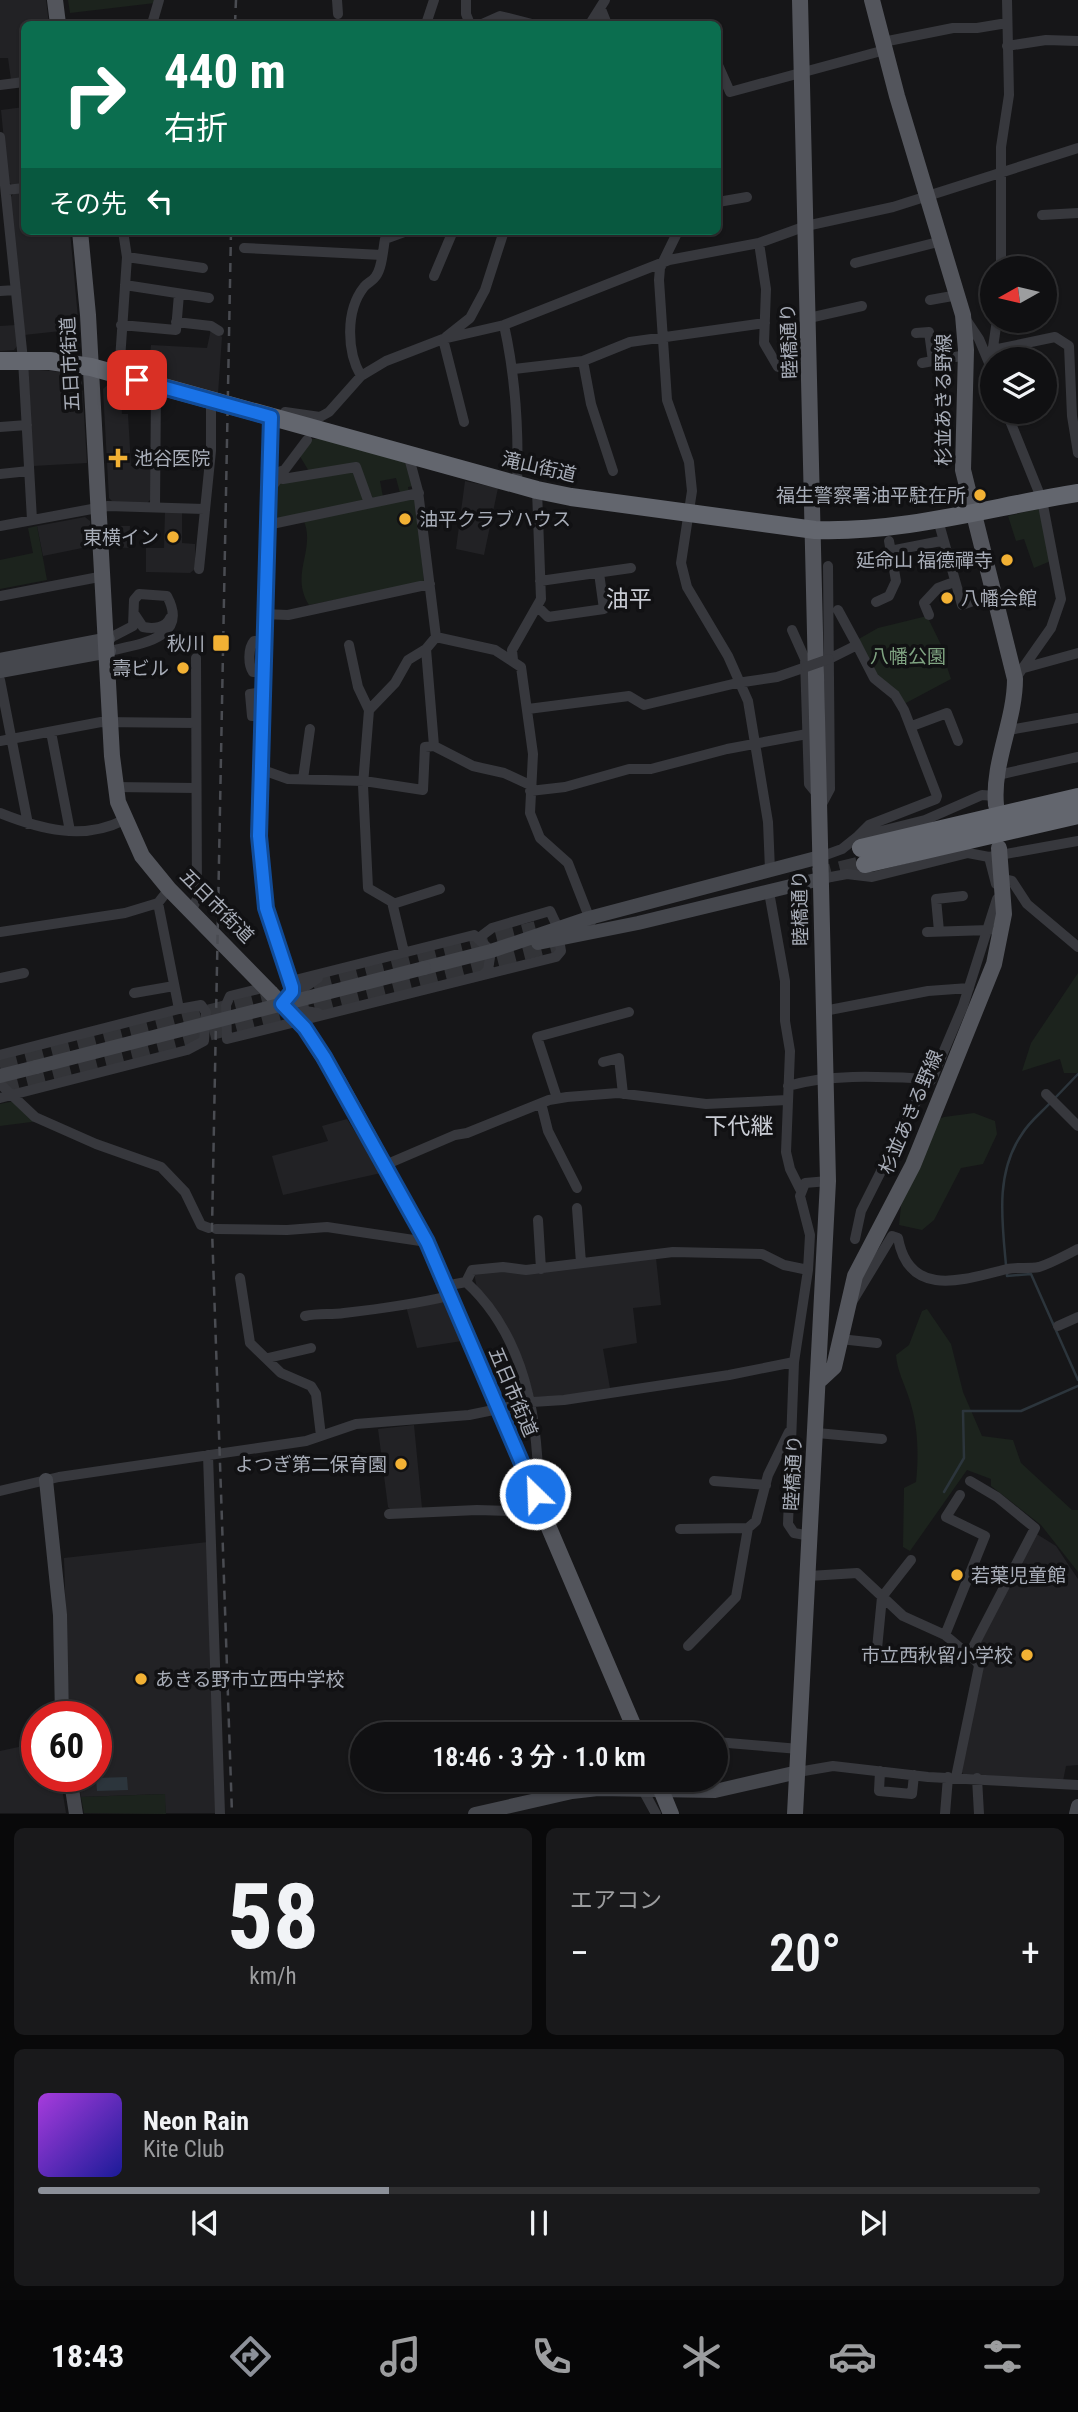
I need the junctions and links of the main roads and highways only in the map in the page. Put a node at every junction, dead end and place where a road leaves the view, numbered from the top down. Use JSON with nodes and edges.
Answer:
{"nodes":[{"id":1,"x":55,"y":0,"type":"edge"},
{"id":2,"x":800,"y":0,"type":"edge"},
{"id":3,"x":872,"y":0,"type":"edge"},
{"id":4,"x":58,"y":21,"type":"edge"},
{"id":5,"x":80,"y":235,"type":"edge"},
{"id":6,"x":0,"y":361,"type":"edge"},
{"id":7,"x":91,"y":367,"type":"junction"},
{"id":8,"x":1078,"y":493,"type":"edge"},
{"id":9,"x":972,"y":514,"type":"junction"},
{"id":10,"x":815,"y":530,"type":"junction"},
{"id":11,"x":1078,"y":797,"type":"edge"},
{"id":12,"x":996,"y":800,"type":"road end"},
{"id":13,"x":1078,"y":815,"type":"edge"},
{"id":14,"x":996,"y":854,"type":"road end"},
{"id":15,"x":820,"y":1380,"type":"junction"},
{"id":16,"x":632,"y":1722,"type":"edge"},
{"id":17,"x":657,"y":1792,"type":"edge"},
{"id":18,"x":671,"y":1814,"type":"edge"},
{"id":19,"x":795,"y":1814,"type":"edge"}],
"edges":[{"from":1,"to":4,"type":"main road"},
{"from":2,"to":10,"type":"main road","name":"睦橋通り"},
{"from":3,"to":9,"type":"main road","name":"杉並あきる野線"},
{"from":5,"to":7,"type":"main road","name":"五日市街道"},
{"from":6,"to":7,"type":"highway","name":"滝山街道"},
{"from":7,"to":10,"type":"highway","name":"滝山街道"},
{"from":7,"to":16,"type":"main road","name":"五日市街道"},
{"from":8,"to":9,"type":"highway","name":"滝山街道"},
{"from":9,"to":10,"type":"highway","name":"滝山街道"},
{"from":9,"to":12,"type":"main road","name":"杉並あきる野線"},
{"from":10,"to":15,"type":"main road","name":"睦橋通り"},
{"from":11,"to":13,"type":"highway"},
{"from":14,"to":15,"type":"main road","name":"杉並あきる野線"},
{"from":15,"to":19,"type":"main road","name":"睦橋通り"},
{"from":17,"to":18,"type":"main road"}]}
